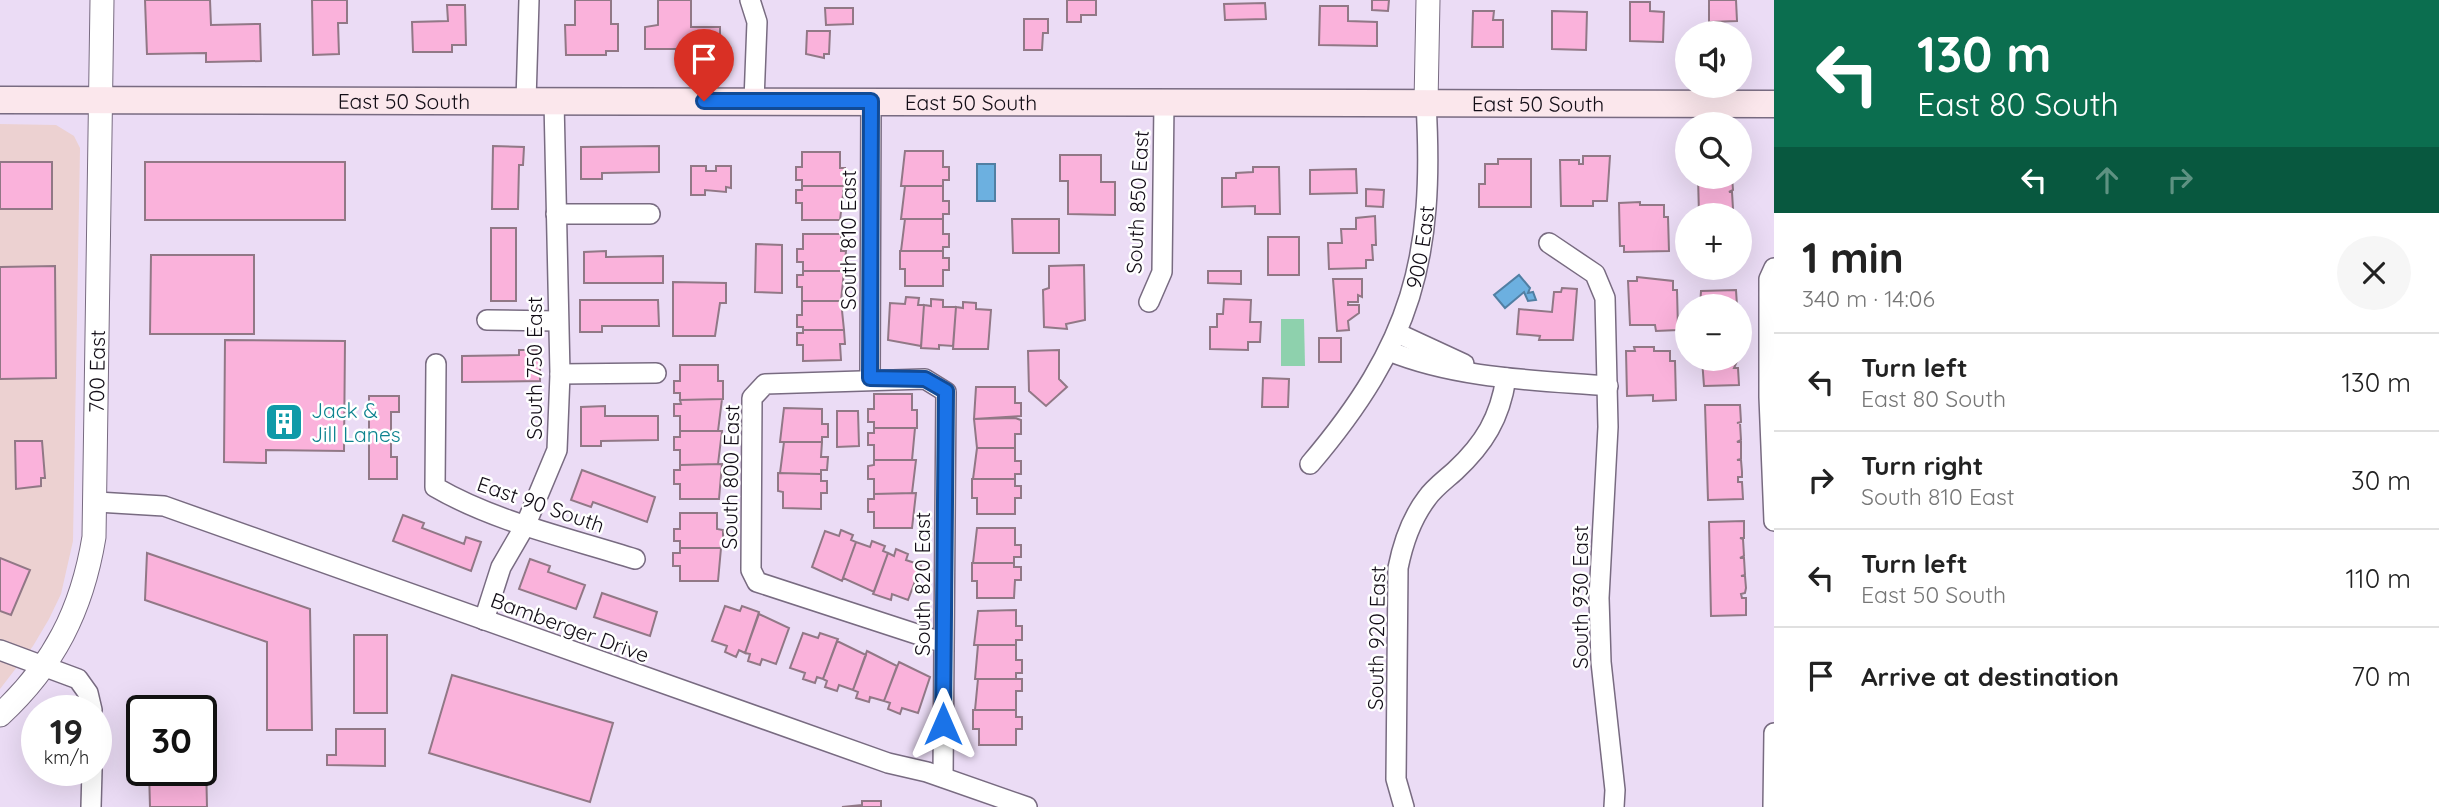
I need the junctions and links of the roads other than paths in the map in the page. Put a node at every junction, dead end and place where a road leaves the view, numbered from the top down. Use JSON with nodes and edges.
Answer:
{"nodes":[{"id":1,"x":102,"y":0,"type":"edge"},
{"id":2,"x":529,"y":0,"type":"edge"},
{"id":3,"x":750,"y":0,"type":"edge"},
{"id":4,"x":1428,"y":0,"type":"edge"},
{"id":5,"x":0,"y":100,"type":"edge"},
{"id":6,"x":754,"y":100,"type":"junction"},
{"id":7,"x":526,"y":101,"type":"junction"},
{"id":8,"x":554,"y":101,"type":"junction"},
{"id":9,"x":871,"y":101,"type":"junction"},
{"id":10,"x":101,"y":102,"type":"junction"},
{"id":11,"x":1164,"y":102,"type":"junction"},
{"id":12,"x":1426,"y":103,"type":"junction"},
{"id":13,"x":1774,"y":104,"type":"edge"},
{"id":14,"x":556,"y":214,"type":"junction"},
{"id":15,"x":650,"y":214,"type":"dead end"},
{"id":16,"x":1549,"y":243,"type":"dead end"},
{"id":17,"x":1773,"y":268,"type":"edge"},
{"id":18,"x":1149,"y":302,"type":"dead end"},
{"id":19,"x":487,"y":320,"type":"dead end"},
{"id":20,"x":558,"y":321,"type":"junction"},
{"id":21,"x":1393,"y":342,"type":"junction"},
{"id":22,"x":436,"y":364,"type":"dead end"},
{"id":23,"x":656,"y":373,"type":"dead end"},
{"id":24,"x":560,"y":374,"type":"junction"},
{"id":25,"x":1497,"y":377,"type":"junction"},
{"id":26,"x":870,"y":378,"type":"junction"},
{"id":27,"x":1608,"y":386,"type":"junction"},
{"id":28,"x":1772,"y":418,"type":"edge"},
{"id":29,"x":1310,"y":464,"type":"dead end"},
{"id":30,"x":97,"y":502,"type":"junction"},
{"id":31,"x":1774,"y":521,"type":"edge"},
{"id":32,"x":526,"y":524,"type":"junction"},
{"id":33,"x":635,"y":559,"type":"dead end"},
{"id":34,"x":484,"y":620,"type":"junction"},
{"id":35,"x":944,"y":643,"type":"junction"},
{"id":36,"x":0,"y":650,"type":"edge"},
{"id":37,"x":44,"y":669,"type":"junction"},
{"id":38,"x":88,"y":695,"type":"edge"},
{"id":39,"x":0,"y":715,"type":"edge"},
{"id":40,"x":1774,"y":733,"type":"edge"},
{"id":41,"x":943,"y":778,"type":"junction"},
{"id":42,"x":92,"y":786,"type":"edge"},
{"id":43,"x":91,"y":807,"type":"edge"},
{"id":44,"x":1027,"y":807,"type":"edge"},
{"id":45,"x":1404,"y":807,"type":"edge"},
{"id":46,"x":1614,"y":807,"type":"edge"},
{"id":47,"x":1773,"y":807,"type":"edge"}],
"edges":[{"from":1,"to":10,"type":"street","name":"700 East"},
{"from":2,"to":7,"type":"street"},
{"from":3,"to":6,"type":"street"},
{"from":4,"to":12,"type":"street","name":"900 East"},
{"from":5,"to":10,"type":"main road","name":"East 50 South"},
{"from":6,"to":8,"type":"main road","name":"East 50 South"},
{"from":6,"to":9,"type":"main road","name":"East 50 South"},
{"from":7,"to":8,"type":"main road","name":"East 50 South"},
{"from":7,"to":10,"type":"main road","name":"East 50 South"},
{"from":8,"to":14,"type":"street","name":"South 750 East"},
{"from":9,"to":11,"type":"main road","name":"East 50 South"},
{"from":9,"to":26,"type":"street","name":"South 810 East"},
{"from":10,"to":30,"type":"street","name":"700 East"},
{"from":11,"to":12,"type":"main road","name":"East 50 South"},
{"from":11,"to":18,"type":"street","name":"South 850 East"},
{"from":12,"to":13,"type":"main road","name":"East 50 South"},
{"from":12,"to":21,"type":"street","name":"900 East"},
{"from":14,"to":15,"type":"street"},
{"from":14,"to":20,"type":"street","name":"South 750 East"},
{"from":16,"to":27,"type":"street","name":"South 930 East"},
{"from":17,"to":28,"type":"street"},
{"from":19,"to":20,"type":"street"},
{"from":20,"to":24,"type":"street","name":"South 750 East"},
{"from":21,"to":25,"type":"street"},
{"from":21,"to":29,"type":"street","name":"900 East"},
{"from":22,"to":32,"type":"street","name":"East 90 South"},
{"from":23,"to":24,"type":"street"},
{"from":24,"to":32,"type":"street","name":"South 750 East"},
{"from":25,"to":27,"type":"street"},
{"from":25,"to":45,"type":"street","name":"South 920 East"},
{"from":26,"to":35,"type":"street","name":"South 820 East"},
{"from":26,"to":35,"type":"street","name":"South 800 East"},
{"from":27,"to":46,"type":"street","name":"South 930 East"},
{"from":28,"to":31,"type":"street"},
{"from":30,"to":34,"type":"street","name":"Bamberger Drive"},
{"from":30,"to":37,"type":"street","name":"700 East"},
{"from":32,"to":33,"type":"street","name":"East 90 South"},
{"from":32,"to":34,"type":"street","name":"South 750 East"},
{"from":34,"to":41,"type":"street","name":"Bamberger Drive"},
{"from":35,"to":41,"type":"street","name":"South 820 East"},
{"from":36,"to":37,"type":"street"},
{"from":37,"to":38,"type":"street"},
{"from":37,"to":39,"type":"street","name":"700 East"},
{"from":40,"to":47,"type":"street"},
{"from":41,"to":44,"type":"street","name":"Bamberger Drive"},
{"from":42,"to":43,"type":"street"}]}
